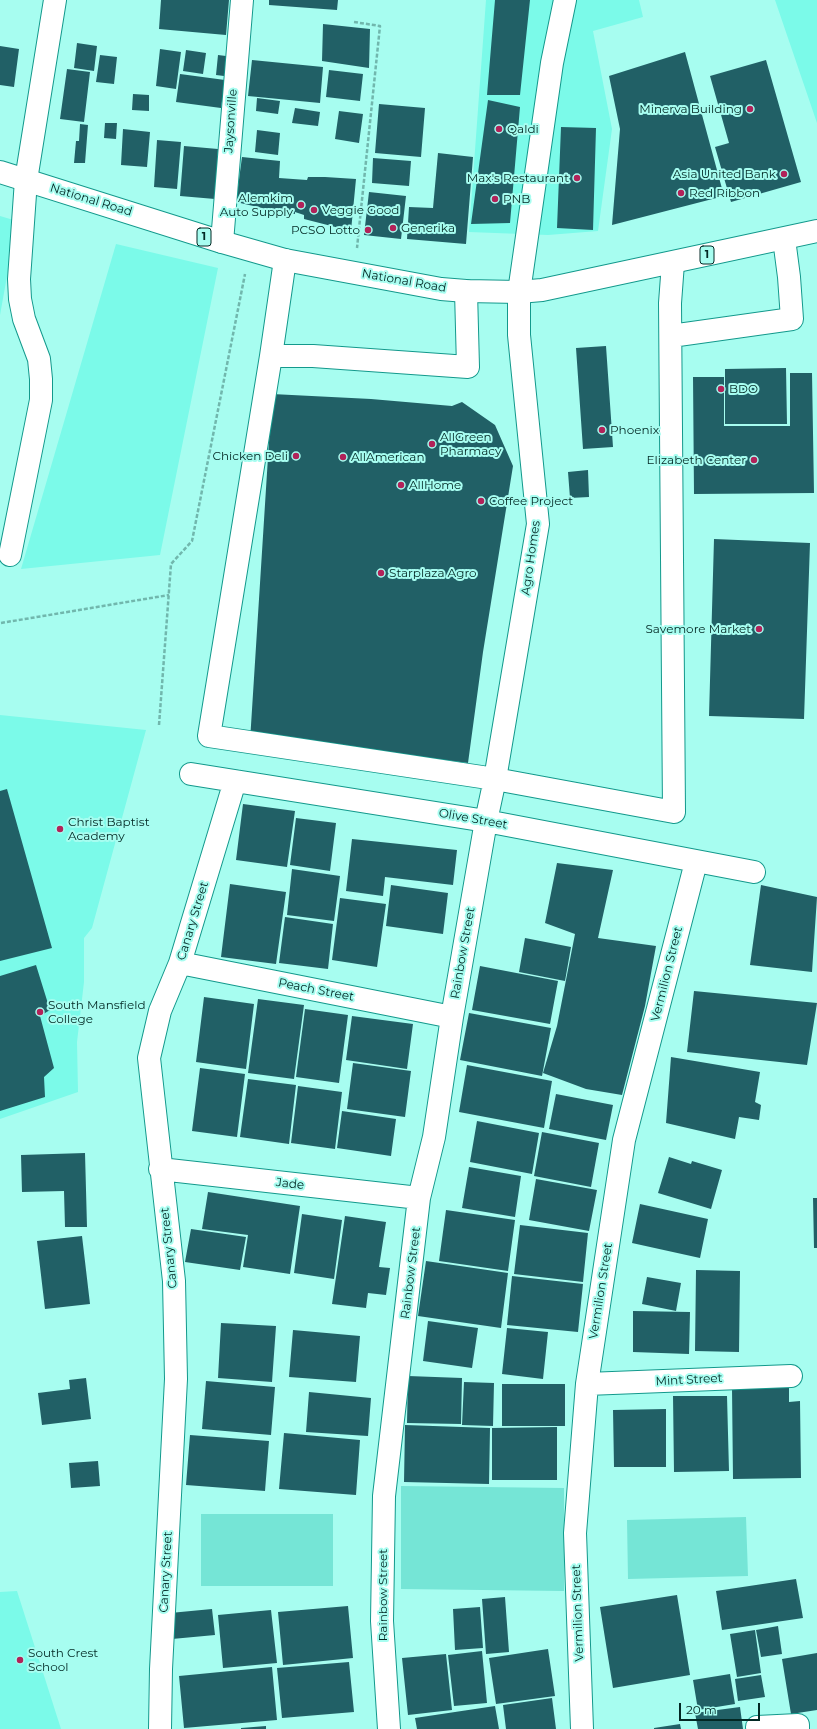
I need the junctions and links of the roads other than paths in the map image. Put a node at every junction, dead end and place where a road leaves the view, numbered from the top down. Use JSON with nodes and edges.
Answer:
{"nodes":[{"id":1,"x":55,"y":0,"type":"edge"},
{"id":2,"x":242,"y":0,"type":"edge"},
{"id":3,"x":565,"y":0,"type":"edge"},
{"id":4,"x":0,"y":172,"type":"edge"},
{"id":5,"x":26,"y":180,"type":"junction"},
{"id":6,"x":817,"y":232,"type":"edge"},
{"id":7,"x":784,"y":239,"type":"junction"},
{"id":8,"x":222,"y":242,"type":"junction"},
{"id":9,"x":285,"y":260,"type":"junction"},
{"id":10,"x":673,"y":263,"type":"junction"},
{"id":11,"x":466,"y":291,"type":"junction"},
{"id":12,"x":519,"y":292,"type":"junction"},
{"id":13,"x":671,"y":336,"type":"junction"},
{"id":14,"x":271,"y":356,"type":"junction"},
{"id":15,"x":10,"y":555,"type":"dead end"},
{"id":16,"x":191,"y":774,"type":"dead end"},
{"id":17,"x":495,"y":779,"type":"junction"},
{"id":18,"x":235,"y":781,"type":"junction"},
{"id":19,"x":486,"y":821,"type":"junction"},
{"id":20,"x":696,"y":862,"type":"junction"},
{"id":21,"x":754,"y":872,"type":"dead end"},
{"id":22,"x":180,"y":963,"type":"junction"},
{"id":23,"x":452,"y":1017,"type":"junction"},
{"id":24,"x":160,"y":1169,"type":"junction"},
{"id":25,"x":420,"y":1198,"type":"junction"},
{"id":26,"x":791,"y":1376,"type":"dead end"},
{"id":27,"x":587,"y":1384,"type":"junction"},
{"id":28,"x":757,"y":1727,"type":"dead end"},
{"id":29,"x":160,"y":1729,"type":"edge"},
{"id":30,"x":389,"y":1729,"type":"edge"},
{"id":31,"x":582,"y":1729,"type":"edge"},
{"id":32,"x":798,"y":1729,"type":"edge"}],
"edges":[{"from":1,"to":5,"type":"main road"},
{"from":2,"to":8,"type":"main road","name":"Jaysonville"},
{"from":3,"to":12,"type":"main road","name":"Agro Homes"},
{"from":4,"to":5,"type":"main road","name":"National Road","number":"1"},
{"from":5,"to":8,"type":"main road","name":"National Road","number":"1"},
{"from":5,"to":15,"type":"main road"},
{"from":6,"to":7,"type":"main road","name":"National Road","number":"1"},
{"from":7,"to":10,"type":"main road","name":"National Road","number":"1"},
{"from":7,"to":13,"type":"main road"},
{"from":8,"to":9,"type":"main road","name":"National Road","number":"1"},
{"from":9,"to":11,"type":"main road","name":"National Road","number":"1"},
{"from":9,"to":14,"type":"main road"},
{"from":10,"to":12,"type":"main road","name":"National Road","number":"1"},
{"from":10,"to":13,"type":"main road"},
{"from":11,"to":12,"type":"main road","name":"National Road","number":"1"},
{"from":11,"to":14,"type":"main road"},
{"from":12,"to":17,"type":"main road","name":"Agro Homes"},
{"from":13,"to":17,"type":"main road"},
{"from":14,"to":17,"type":"main road"},
{"from":16,"to":18,"type":"main road","name":"Olive Street"},
{"from":17,"to":19,"type":"main road","name":"Agro Homes"},
{"from":18,"to":19,"type":"main road","name":"Olive Street"},
{"from":18,"to":22,"type":"main road","name":"Canary Street"},
{"from":19,"to":20,"type":"main road","name":"Olive Street"},
{"from":19,"to":23,"type":"main road","name":"Rainbow Street"},
{"from":20,"to":21,"type":"main road","name":"Olive Street"},
{"from":20,"to":27,"type":"main road","name":"Vermilion Street"},
{"from":22,"to":23,"type":"main road","name":"Peach Street"},
{"from":22,"to":24,"type":"main road","name":"Canary Street"},
{"from":23,"to":25,"type":"main road","name":"Rainbow Street"},
{"from":24,"to":25,"type":"main road","name":"Jade"},
{"from":24,"to":29,"type":"main road","name":"Canary Street"},
{"from":25,"to":30,"type":"main road","name":"Rainbow Street"},
{"from":26,"to":27,"type":"main road","name":"Mint Street"},
{"from":27,"to":31,"type":"main road","name":"Vermilion Street"},
{"from":28,"to":32,"type":"main road"}]}
